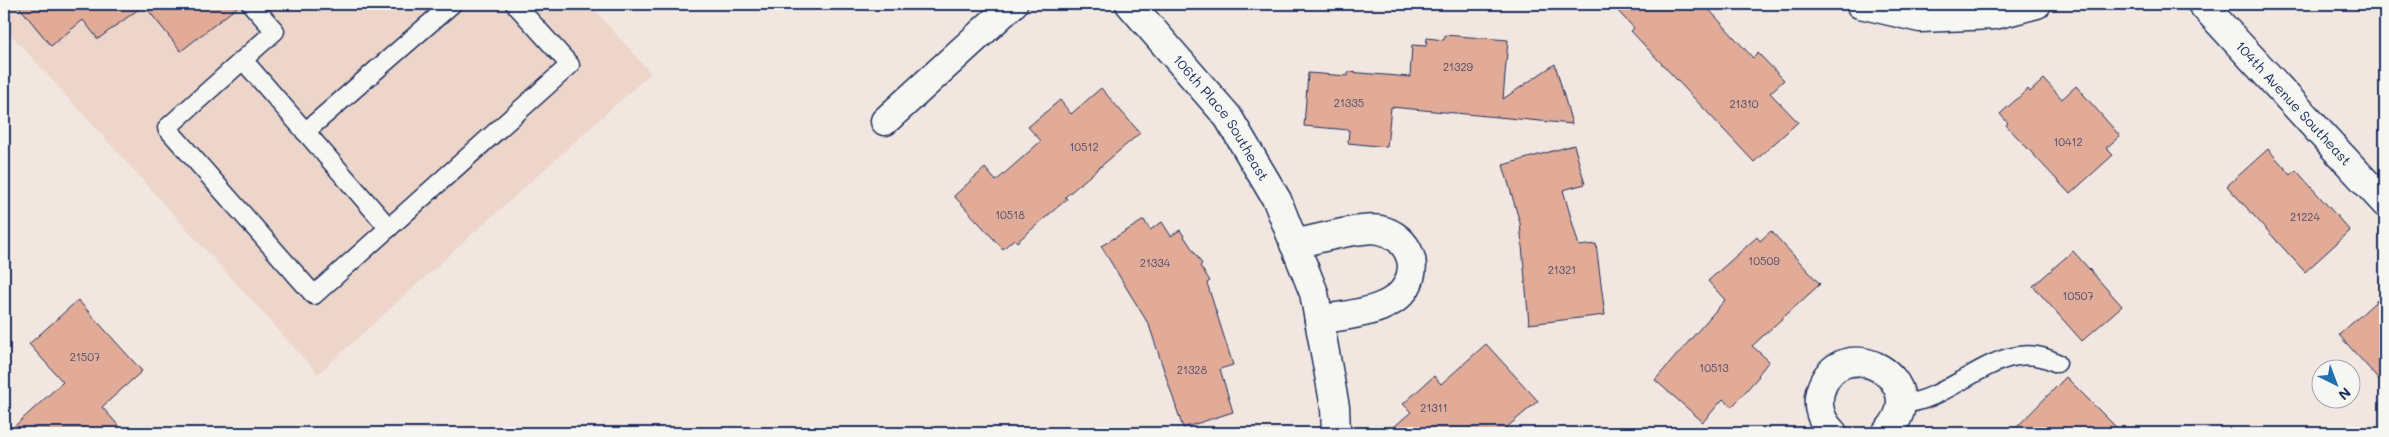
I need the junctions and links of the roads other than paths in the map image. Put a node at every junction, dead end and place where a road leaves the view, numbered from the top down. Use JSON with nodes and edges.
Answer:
{"nodes":[{"id":1,"x":251,"y":4,"type":"edge"},
{"id":2,"x":452,"y":4,"type":"edge"},
{"id":3,"x":515,"y":4,"type":"edge"},
{"id":4,"x":1013,"y":4,"type":"edge"},
{"id":5,"x":1130,"y":4,"type":"edge"},
{"id":6,"x":1860,"y":4,"type":"edge"},
{"id":7,"x":2037,"y":4,"type":"edge"},
{"id":8,"x":2202,"y":4,"type":"edge"},
{"id":9,"x":243,"y":60,"type":"junction"},
{"id":10,"x":885,"y":121,"type":"dead end"},
{"id":11,"x":305,"y":132,"type":"junction"},
{"id":12,"x":2385,"y":203,"type":"edge"},
{"id":13,"x":389,"y":228,"type":"junction"},
{"id":14,"x":1294,"y":244,"type":"junction"},
{"id":15,"x":1319,"y":320,"type":"junction"},
{"id":16,"x":2057,"y":363,"type":"dead end"},
{"id":17,"x":1900,"y":404,"type":"junction"},
{"id":18,"x":1336,"y":433,"type":"edge"},
{"id":19,"x":1833,"y":433,"type":"edge"},
{"id":20,"x":1886,"y":433,"type":"edge"}],
"edges":[{"from":1,"to":9,"type":"lane"},
{"from":2,"to":11,"type":"lane"},
{"from":3,"to":13,"type":"lane"},
{"from":4,"to":10,"type":"street"},
{"from":5,"to":14,"type":"street","name":"106th Place Southeast"},
{"from":6,"to":7,"type":"street"},
{"from":8,"to":12,"type":"street","name":"104th Avenue Southeast"},
{"from":9,"to":11,"type":"lane"},
{"from":9,"to":13,"type":"lane"},
{"from":11,"to":13,"type":"lane"},
{"from":14,"to":15,"type":"street","name":"106th Place Southeast"},
{"from":14,"to":15,"type":"street"},
{"from":15,"to":18,"type":"street","name":"106th Place Southeast"},
{"from":16,"to":17,"type":"lane"},
{"from":17,"to":19,"type":"street"},
{"from":17,"to":20,"type":"street"}]}
